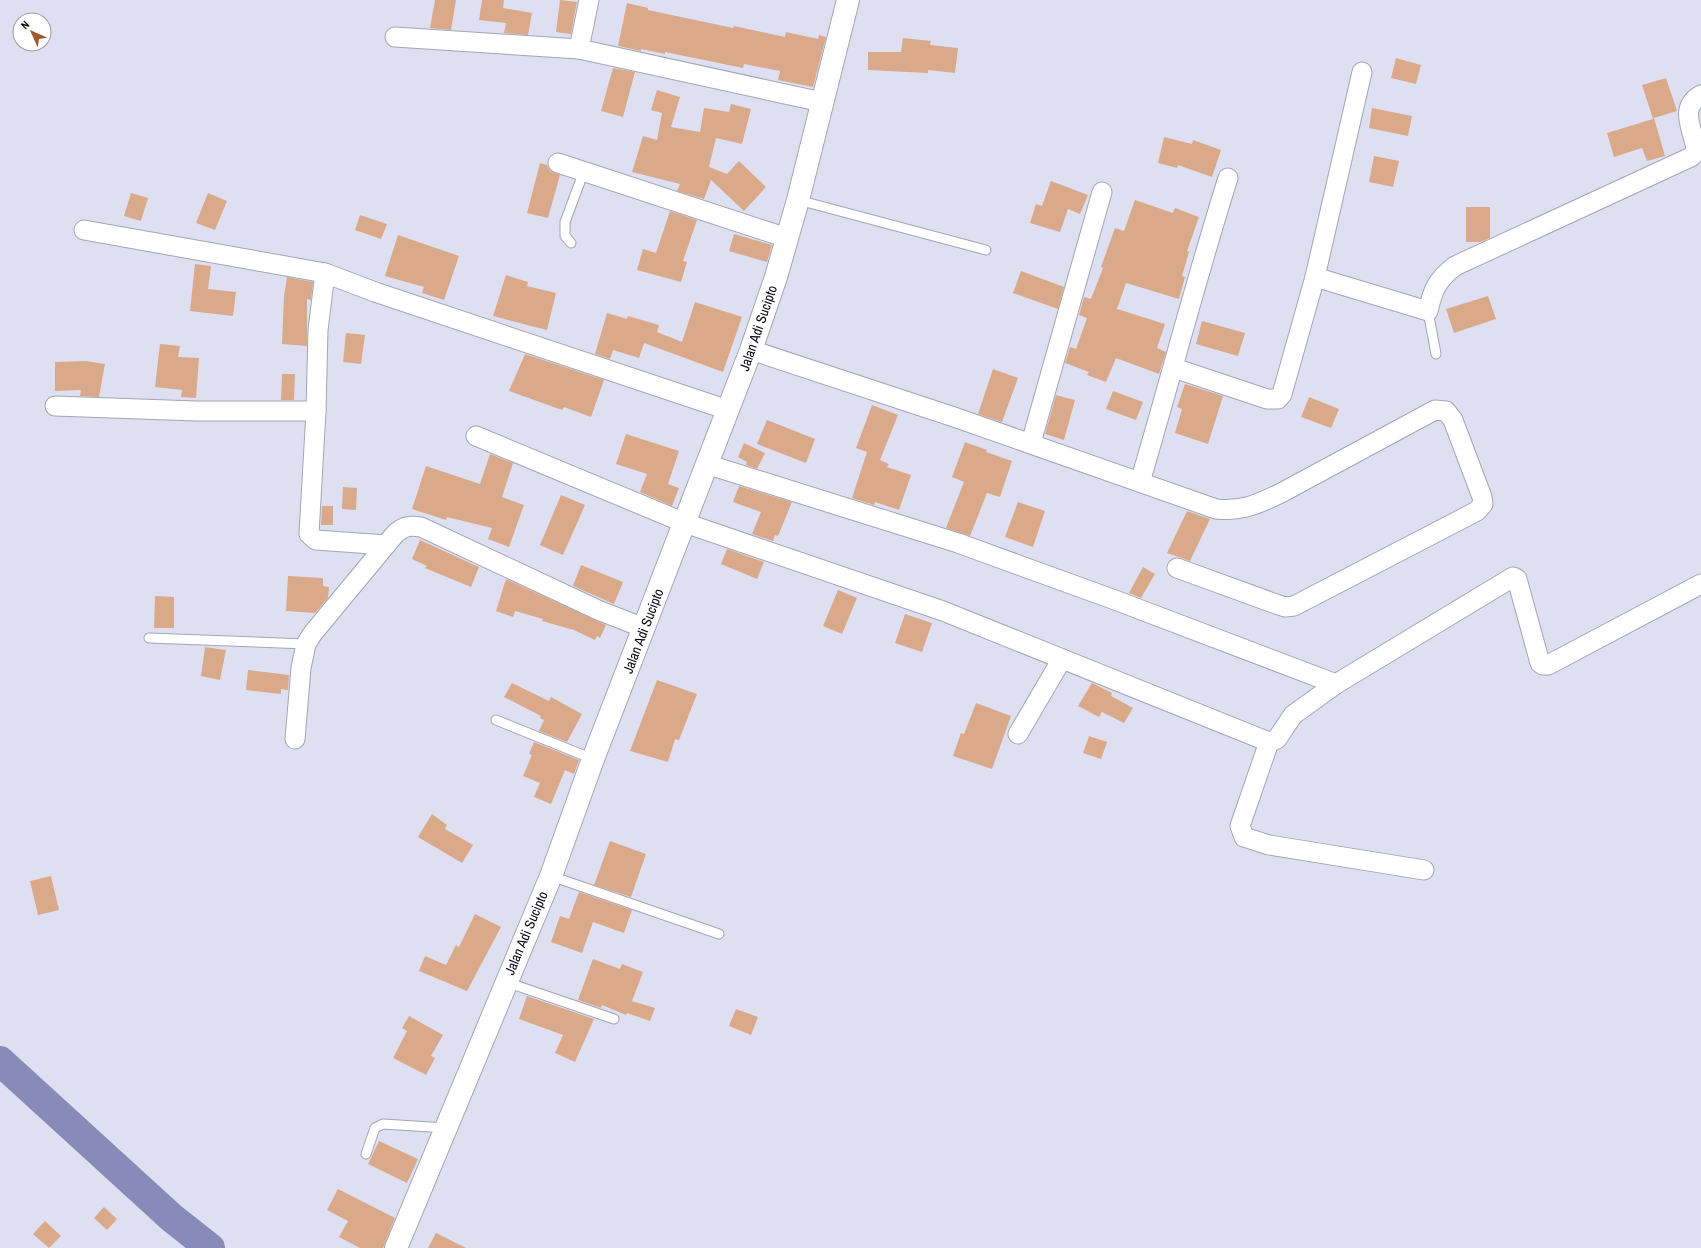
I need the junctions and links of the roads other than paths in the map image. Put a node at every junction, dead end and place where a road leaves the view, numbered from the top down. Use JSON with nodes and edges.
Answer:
{"nodes":[{"id":1,"x":589,"y":0,"type":"edge"},
{"id":2,"x":848,"y":0,"type":"edge"},
{"id":3,"x":395,"y":38,"type":"dead end"},
{"id":4,"x":580,"y":49,"type":"junction"},
{"id":5,"x":1362,"y":72,"type":"dead end"},
{"id":6,"x":1701,"y":95,"type":"edge"},
{"id":7,"x":822,"y":102,"type":"junction"},
{"id":8,"x":1698,"y":159,"type":"edge"},
{"id":9,"x":558,"y":163,"type":"dead end"},
{"id":10,"x":584,"y":171,"type":"junction"},
{"id":11,"x":1228,"y":178,"type":"dead end"},
{"id":12,"x":1102,"y":192,"type":"dead end"},
{"id":13,"x":798,"y":200,"type":"junction"},
{"id":14,"x":84,"y":230,"type":"dead end"},
{"id":15,"x":788,"y":238,"type":"junction"},
{"id":16,"x":571,"y":243,"type":"dead end"},
{"id":17,"x":986,"y":250,"type":"dead end"},
{"id":18,"x":325,"y":273,"type":"junction"},
{"id":19,"x":1315,"y":277,"type":"junction"},
{"id":20,"x":1428,"y":311,"type":"junction"},
{"id":21,"x":751,"y":350,"type":"junction"},
{"id":22,"x":1436,"y":354,"type":"dead end"},
{"id":23,"x":1174,"y":368,"type":"junction"},
{"id":24,"x":55,"y":406,"type":"dead end"},
{"id":25,"x":316,"y":410,"type":"junction"},
{"id":26,"x":728,"y":410,"type":"junction"},
{"id":27,"x":476,"y":436,"type":"dead end"},
{"id":28,"x":1031,"y":443,"type":"junction"},
{"id":29,"x":706,"y":464,"type":"junction"},
{"id":30,"x":1140,"y":482,"type":"junction"},
{"id":31,"x":685,"y":522,"type":"junction"},
{"id":32,"x":386,"y":545,"type":"junction"},
{"id":33,"x":1177,"y":568,"type":"dead end"},
{"id":34,"x":1701,"y":584,"type":"edge"},
{"id":35,"x":644,"y":628,"type":"junction"},
{"id":36,"x":149,"y":638,"type":"dead end"},
{"id":37,"x":306,"y":644,"type":"junction"},
{"id":38,"x":1062,"y":660,"type":"junction"},
{"id":39,"x":1336,"y":684,"type":"junction"},
{"id":40,"x":496,"y":720,"type":"dead end"},
{"id":41,"x":1018,"y":734,"type":"dead end"},
{"id":42,"x":295,"y":739,"type":"dead end"},
{"id":43,"x":1269,"y":742,"type":"junction"},
{"id":44,"x":593,"y":759,"type":"junction"},
{"id":45,"x":1424,"y":870,"type":"dead end"},
{"id":46,"x":551,"y":876,"type":"junction"},
{"id":47,"x":719,"y":934,"type":"dead end"},
{"id":48,"x":506,"y":982,"type":"junction"},
{"id":49,"x":614,"y":1019,"type":"dead end"},
{"id":50,"x":448,"y":1128,"type":"junction"},
{"id":51,"x":366,"y":1154,"type":"dead end"},
{"id":52,"x":396,"y":1248,"type":"edge"}],
"edges":[{"from":1,"to":4,"type":"street"},
{"from":2,"to":7,"type":"street","name":"Jalan Adi Sucipto"},
{"from":3,"to":4,"type":"street"},
{"from":4,"to":7,"type":"street"},
{"from":5,"to":19,"type":"street"},
{"from":6,"to":8,"type":"street"},
{"from":7,"to":13,"type":"street","name":"Jalan Adi Sucipto"},
{"from":8,"to":20,"type":"street"},
{"from":9,"to":10,"type":"street"},
{"from":10,"to":15,"type":"street"},
{"from":10,"to":16,"type":"lane"},
{"from":11,"to":23,"type":"street"},
{"from":12,"to":28,"type":"street"},
{"from":13,"to":15,"type":"street","name":"Jalan Adi Sucipto"},
{"from":13,"to":17,"type":"lane"},
{"from":14,"to":18,"type":"street"},
{"from":15,"to":21,"type":"street","name":"Jalan Adi Sucipto"},
{"from":18,"to":25,"type":"street"},
{"from":18,"to":26,"type":"street"},
{"from":19,"to":20,"type":"street"},
{"from":19,"to":23,"type":"street"},
{"from":20,"to":22,"type":"lane"},
{"from":21,"to":26,"type":"street","name":"Jalan Adi Sucipto"},
{"from":21,"to":28,"type":"street"},
{"from":23,"to":30,"type":"street"},
{"from":24,"to":25,"type":"street"},
{"from":25,"to":32,"type":"street"},
{"from":26,"to":29,"type":"street","name":"Jalan Adi Sucipto"},
{"from":27,"to":31,"type":"street"},
{"from":28,"to":30,"type":"street"},
{"from":29,"to":31,"type":"street","name":"Jalan Adi Sucipto"},
{"from":29,"to":39,"type":"street"},
{"from":30,"to":33,"type":"street"},
{"from":31,"to":35,"type":"street","name":"Jalan Adi Sucipto"},
{"from":31,"to":38,"type":"street"},
{"from":32,"to":35,"type":"street"},
{"from":32,"to":37,"type":"street"},
{"from":34,"to":39,"type":"street"},
{"from":35,"to":44,"type":"street","name":"Jalan Adi Sucipto"},
{"from":36,"to":37,"type":"lane"},
{"from":37,"to":42,"type":"street"},
{"from":38,"to":41,"type":"street"},
{"from":38,"to":43,"type":"street"},
{"from":39,"to":43,"type":"street"},
{"from":40,"to":44,"type":"lane"},
{"from":43,"to":45,"type":"street"},
{"from":44,"to":46,"type":"street","name":"Jalan Adi Sucipto"},
{"from":46,"to":47,"type":"lane"},
{"from":46,"to":48,"type":"street","name":"Jalan Adi Sucipto"},
{"from":48,"to":49,"type":"lane"},
{"from":48,"to":50,"type":"street","name":"Jalan Adi Sucipto"},
{"from":50,"to":51,"type":"lane"},
{"from":50,"to":52,"type":"street","name":"Jalan Adi Sucipto"}]}
